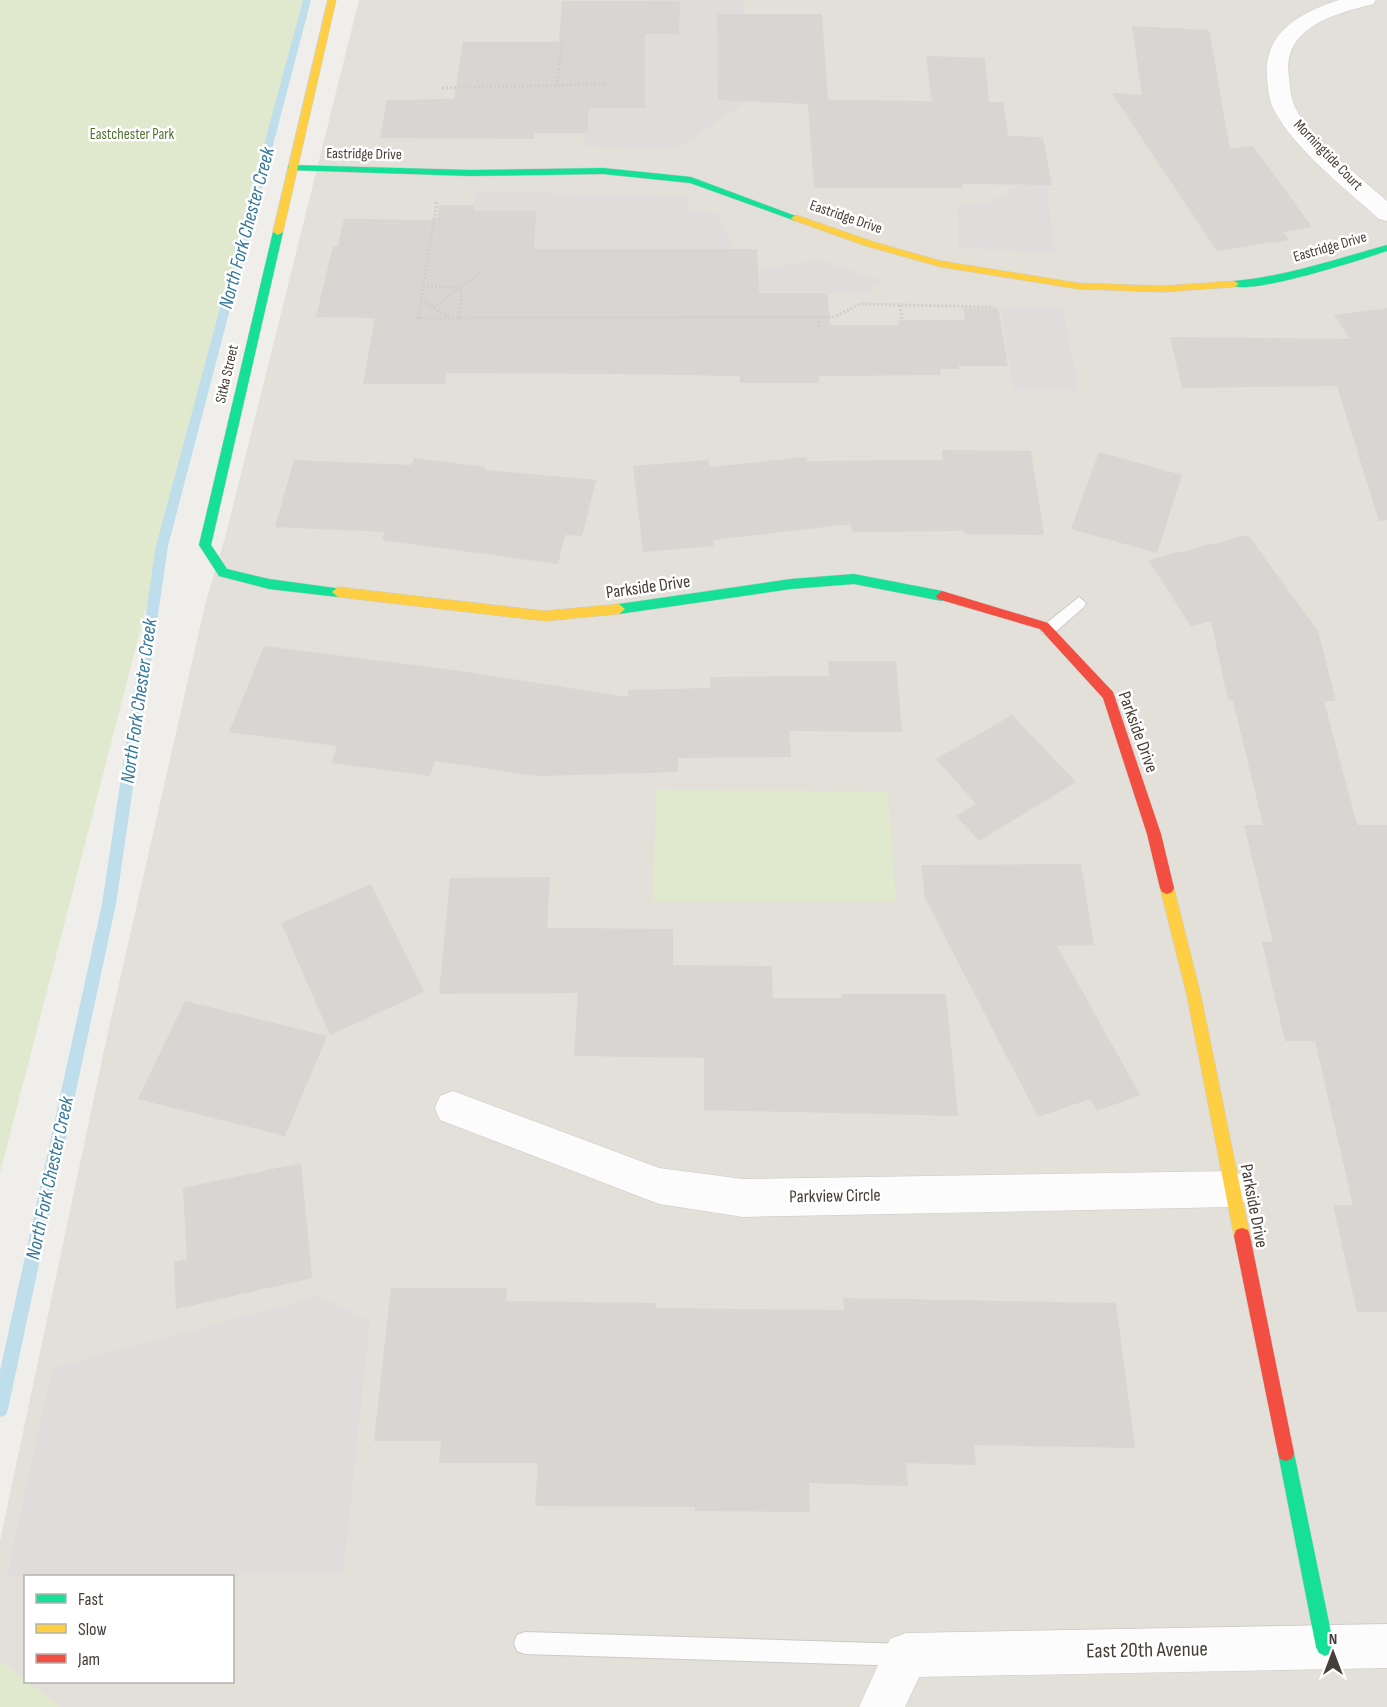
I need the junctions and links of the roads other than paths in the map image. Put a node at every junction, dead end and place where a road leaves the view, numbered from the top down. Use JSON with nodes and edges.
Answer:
{"nodes":[{"id":1,"x":332,"y":0,"type":"edge"},
{"id":2,"x":1366,"y":0,"type":"edge"},
{"id":3,"x":291,"y":168,"type":"junction"},
{"id":4,"x":1387,"y":214,"type":"edge"},
{"id":5,"x":1387,"y":248,"type":"edge"},
{"id":6,"x":205,"y":546,"type":"joint"},
{"id":7,"x":1079,"y":603,"type":"dead end"},
{"id":8,"x":1048,"y":630,"type":"junction"},
{"id":9,"x":453,"y":1108,"type":"dead end"},
{"id":10,"x":1232,"y":1189,"type":"junction"},
{"id":11,"x":525,"y":1643,"type":"dead end"},
{"id":12,"x":1387,"y":1646,"type":"edge"},
{"id":13,"x":1324,"y":1647,"type":"junction"},
{"id":14,"x":906,"y":1655,"type":"junction"},
{"id":15,"x":882,"y":1707,"type":"edge"}],
"edges":[{"from":1,"to":3,"type":"street","name":"Sitka Street"},
{"from":2,"to":4,"type":"street","name":"Morningtide Court"},
{"from":3,"to":5,"type":"street","name":"Eastridge Drive"},
{"from":3,"to":6,"type":"street","name":"Sitka Street"},
{"from":6,"to":8,"type":"street","name":"Parkside Drive"},
{"from":7,"to":8,"type":"lane"},
{"from":8,"to":10,"type":"street","name":"Parkside Drive"},
{"from":9,"to":10,"type":"street","name":"Parkview Circle"},
{"from":10,"to":13,"type":"street","name":"Parkside Drive"},
{"from":11,"to":14,"type":"lane"},
{"from":12,"to":13,"type":"street","name":"East 20th Avenue"},
{"from":13,"to":14,"type":"street","name":"East 20th Avenue"},
{"from":14,"to":15,"type":"street"}]}
